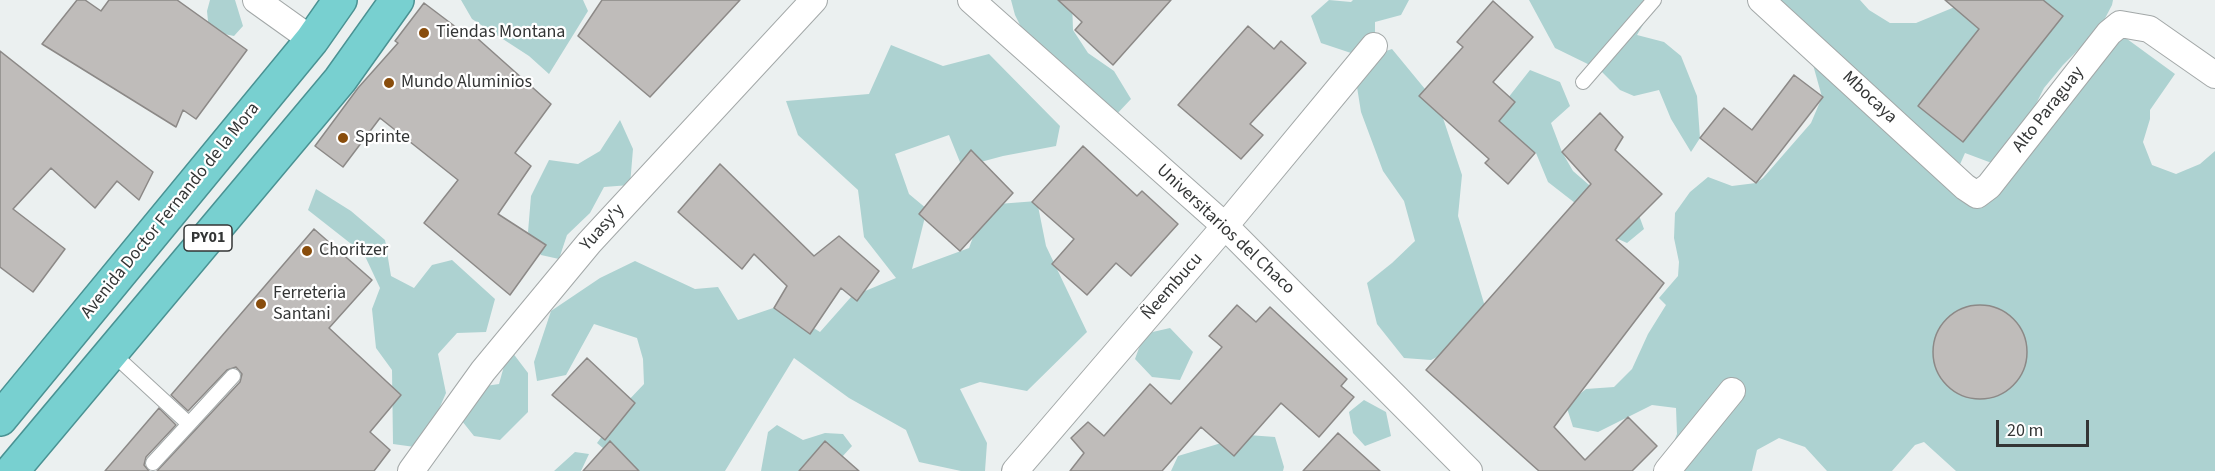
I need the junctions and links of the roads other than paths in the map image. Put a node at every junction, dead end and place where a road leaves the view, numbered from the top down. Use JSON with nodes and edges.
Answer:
{"nodes":[{"id":1,"x":256,"y":0,"type":"edge"},
{"id":2,"x":339,"y":0,"type":"edge"},
{"id":3,"x":397,"y":0,"type":"edge"},
{"id":4,"x":814,"y":0,"type":"edge"},
{"id":5,"x":971,"y":0,"type":"edge"},
{"id":6,"x":1654,"y":0,"type":"edge"},
{"id":7,"x":1761,"y":0,"type":"edge"},
{"id":8,"x":312,"y":40,"type":"junction"},
{"id":9,"x":1374,"y":46,"type":"dead end"},
{"id":10,"x":2215,"y":75,"type":"edge"},
{"id":11,"x":1582,"y":82,"type":"dead end"},
{"id":12,"x":1977,"y":195,"type":"joint"},
{"id":13,"x":1225,"y":226,"type":"junction"},
{"id":14,"x":111,"y":352,"type":"junction"},
{"id":15,"x":233,"y":376,"type":"dead end"},
{"id":16,"x":1732,"y":391,"type":"dead end"},
{"id":17,"x":0,"y":419,"type":"edge"},
{"id":18,"x":189,"y":424,"type":"junction"},
{"id":19,"x":153,"y":464,"type":"dead end"},
{"id":20,"x":12,"y":471,"type":"edge"},
{"id":21,"x":411,"y":471,"type":"edge"},
{"id":22,"x":1015,"y":471,"type":"edge"},
{"id":23,"x":1470,"y":471,"type":"edge"},
{"id":24,"x":1667,"y":471,"type":"edge"}],
"edges":[{"from":1,"to":8,"type":"street"},
{"from":2,"to":8,"type":"highway","name":"Avenida Doctor Fernando de la Mora","number":"PY01"},
{"from":3,"to":14,"type":"highway","number":"PY01"},
{"from":4,"to":21,"type":"street","name":"Yuasy'y"},
{"from":5,"to":13,"type":"street","name":"Universitarios del Chaco"},
{"from":6,"to":11,"type":"lane"},
{"from":7,"to":12,"type":"street","name":"Mbocaya"},
{"from":8,"to":17,"type":"highway","name":"Avenida Doctor Fernando de la Mora","number":"PY01"},
{"from":9,"to":13,"type":"street","name":"Ñeembucu"},
{"from":10,"to":12,"type":"street","name":"Alto Paraguay"},
{"from":13,"to":22,"type":"street","name":"Ñeembucu"},
{"from":13,"to":23,"type":"street","name":"Universitarios del Chaco"},
{"from":14,"to":18,"type":"lane"},
{"from":14,"to":20,"type":"highway","number":"PY01"},
{"from":15,"to":18,"type":"lane"},
{"from":16,"to":24,"type":"street"},
{"from":18,"to":19,"type":"lane"}]}
